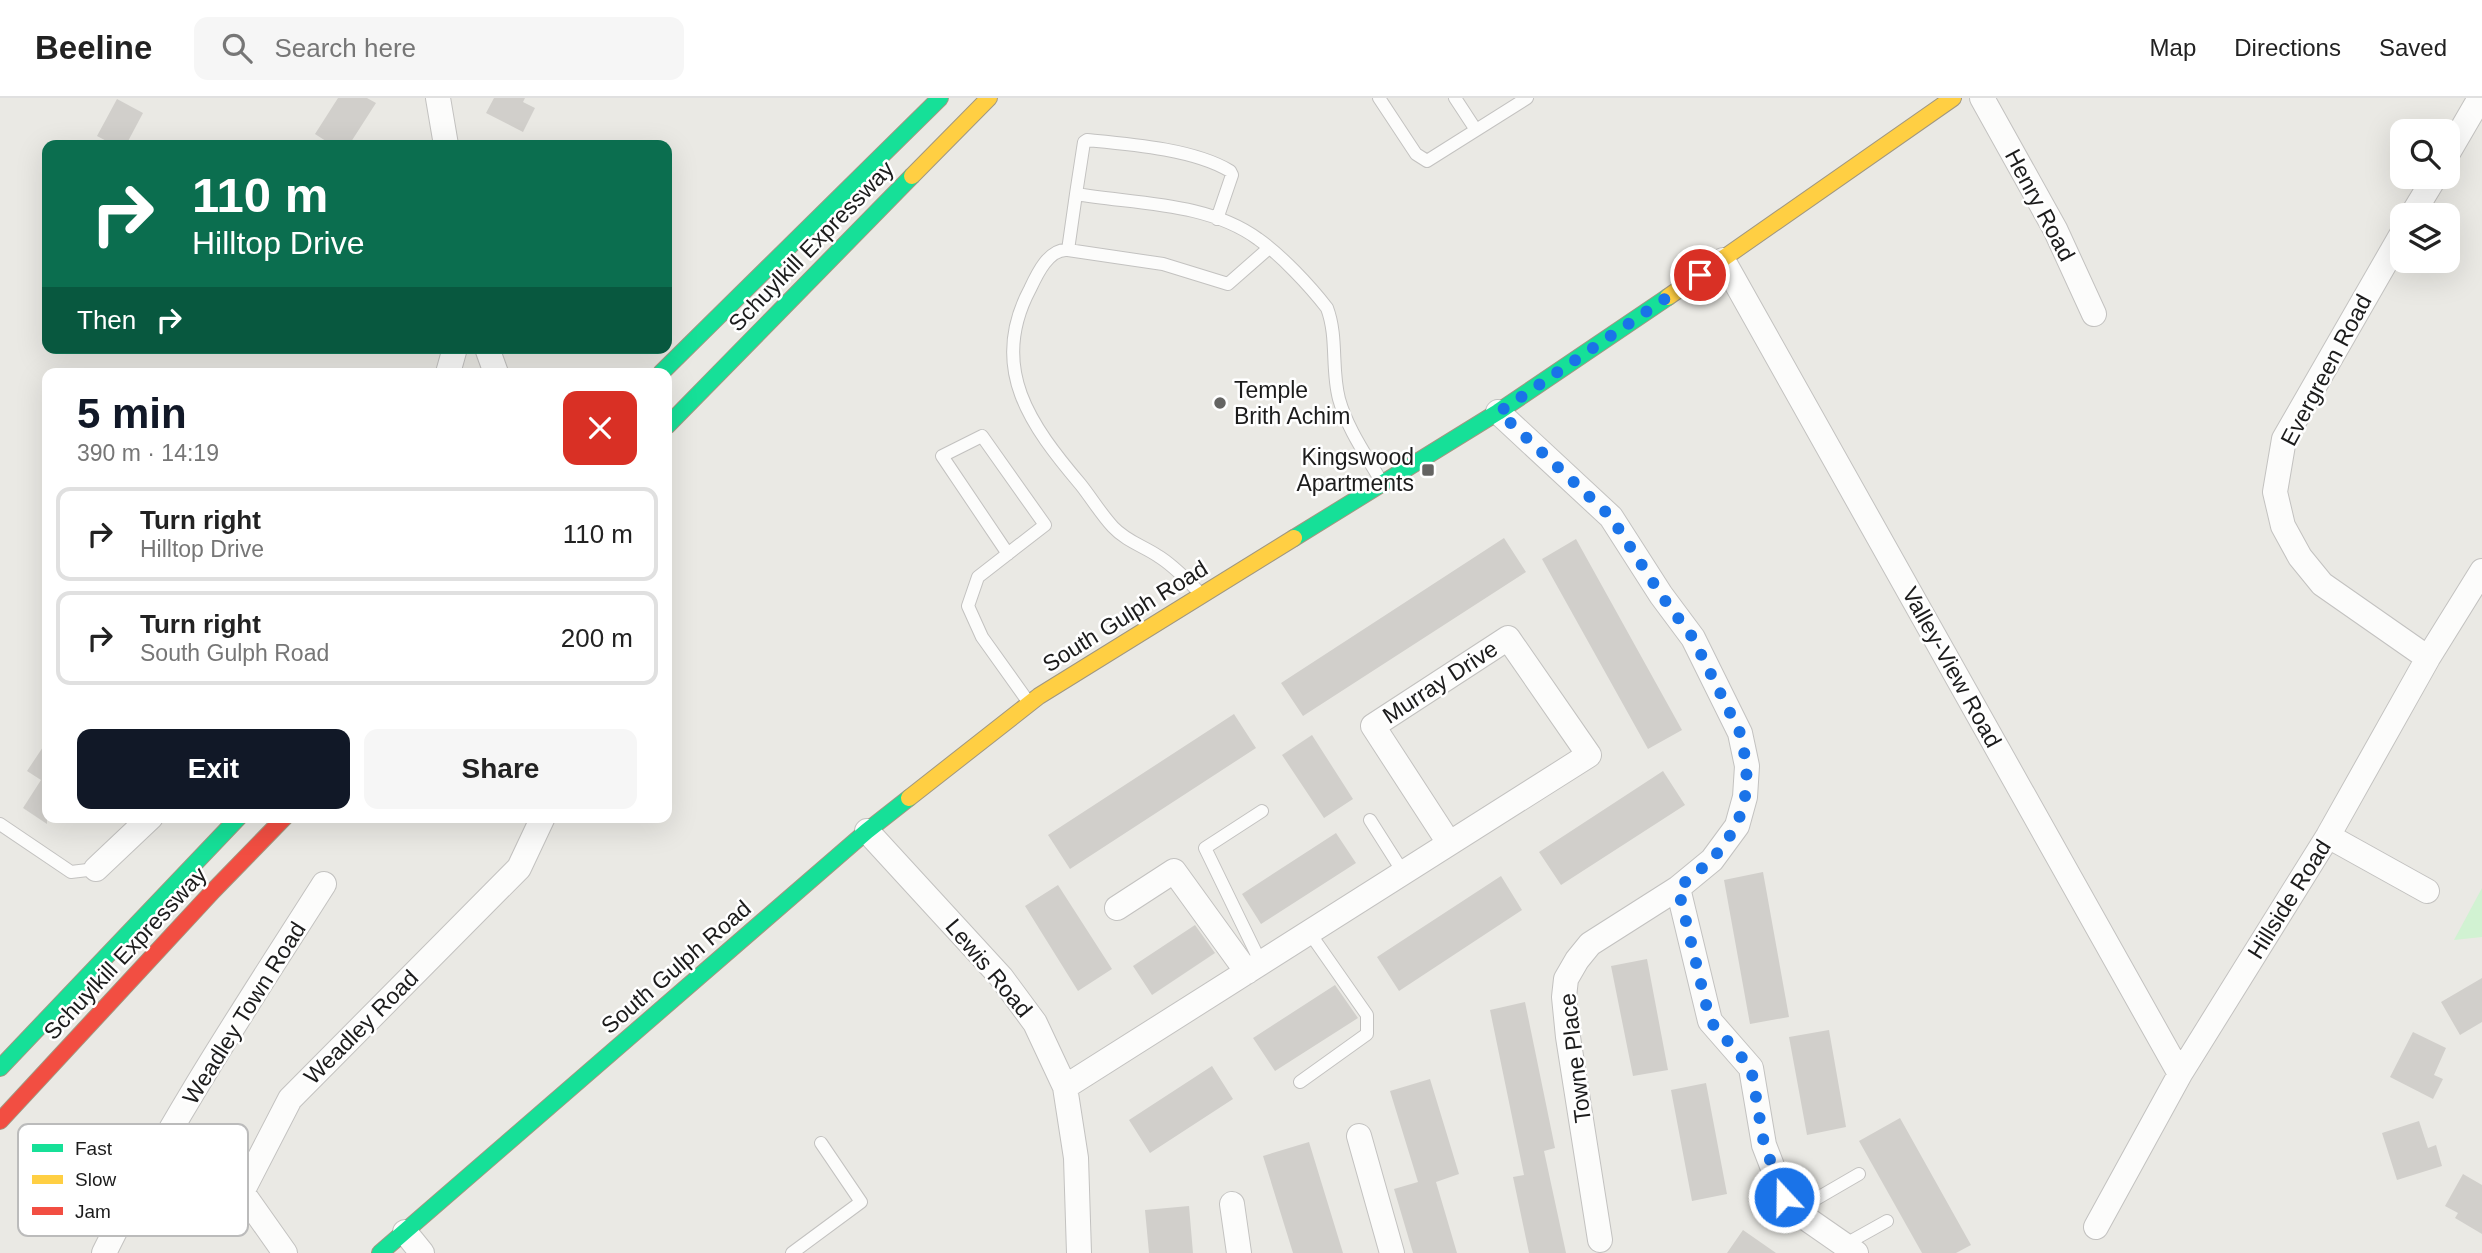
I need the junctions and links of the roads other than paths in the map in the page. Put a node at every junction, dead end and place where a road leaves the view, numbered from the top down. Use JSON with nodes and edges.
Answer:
{"nodes":[{"id":1,"x":439,"y":98,"type":"edge"},
{"id":2,"x":940,"y":98,"type":"edge"},
{"id":3,"x":989,"y":98,"type":"edge"},
{"id":4,"x":1379,"y":98,"type":"edge"},
{"id":5,"x":1455,"y":98,"type":"edge"},
{"id":6,"x":1526,"y":98,"type":"edge"},
{"id":7,"x":1933,"y":98,"type":"edge"},
{"id":8,"x":1954,"y":98,"type":"edge"},
{"id":9,"x":1982,"y":98,"type":"edge"},
{"id":10,"x":2480,"y":98,"type":"edge"},
{"id":11,"x":1924,"y":119,"type":"junction"},
{"id":12,"x":1476,"y":130,"type":"junction"},
{"id":13,"x":2460,"y":132,"type":"edge"},
{"id":14,"x":445,"y":140,"type":"edge"},
{"id":15,"x":1076,"y":194,"type":"junction"},
{"id":16,"x":1217,"y":219,"type":"junction"},
{"id":17,"x":1269,"y":248,"type":"junction"},
{"id":18,"x":1068,"y":250,"type":"junction"},
{"id":19,"x":2390,"y":255,"type":"edge"},
{"id":20,"x":1723,"y":260,"type":"junction"},
{"id":21,"x":2094,"y":314,"type":"dead end"},
{"id":22,"x":666,"y":368,"type":"edge"},
{"id":23,"x":1499,"y":412,"type":"junction"},
{"id":24,"x":672,"y":421,"type":"edge"},
{"id":25,"x":1382,"y":484,"type":"junction"},
{"id":26,"x":1008,"y":554,"type":"junction"},
{"id":27,"x":2482,"y":571,"type":"edge"},
{"id":28,"x":1202,"y":595,"type":"junction"},
{"id":29,"x":2428,"y":658,"type":"junction"},
{"id":30,"x":1030,"y":703,"type":"junction"},
{"id":31,"x":1262,"y":811,"type":"dead end"},
{"id":32,"x":1370,"y":820,"type":"dead end"},
{"id":33,"x":145,"y":823,"type":"edge"},
{"id":34,"x":234,"y":823,"type":"edge"},
{"id":35,"x":279,"y":823,"type":"edge"},
{"id":36,"x":540,"y":823,"type":"edge"},
{"id":37,"x":0,"y":824,"type":"edge"},
{"id":38,"x":867,"y":831,"type":"junction"},
{"id":39,"x":2328,"y":836,"type":"junction"},
{"id":40,"x":1449,"y":843,"type":"junction"},
{"id":41,"x":96,"y":869,"type":"joint"},
{"id":42,"x":1404,"y":872,"type":"junction"},
{"id":43,"x":324,"y":884,"type":"dead end"},
{"id":44,"x":1678,"y":888,"type":"junction"},
{"id":45,"x":2427,"y":891,"type":"dead end"},
{"id":46,"x":1117,"y":908,"type":"dead end"},
{"id":47,"x":1309,"y":932,"type":"junction"},
{"id":48,"x":1254,"y":967,"type":"junction"},
{"id":49,"x":0,"y":1068,"type":"edge"},
{"id":50,"x":2180,"y":1074,"type":"junction"},
{"id":51,"x":1300,"y":1082,"type":"dead end"},
{"id":52,"x":1065,"y":1087,"type":"junction"},
{"id":53,"x":0,"y":1121,"type":"edge"},
{"id":54,"x":175,"y":1124,"type":"edge"},
{"id":55,"x":1359,"y":1136,"type":"dead end"},
{"id":56,"x":821,"y":1143,"type":"dead end"},
{"id":57,"x":1860,"y":1174,"type":"dead end"},
{"id":58,"x":248,"y":1180,"type":"edge"},
{"id":59,"x":248,"y":1201,"type":"edge"},
{"id":60,"x":1232,"y":1204,"type":"dead end"},
{"id":61,"x":1797,"y":1210,"type":"junction"},
{"id":62,"x":1887,"y":1221,"type":"dead end"},
{"id":63,"x":2096,"y":1227,"type":"dead end"},
{"id":64,"x":405,"y":1232,"type":"junction"},
{"id":65,"x":112,"y":1236,"type":"edge"},
{"id":66,"x":1600,"y":1240,"type":"dead end"},
{"id":67,"x":1850,"y":1249,"type":"edge"},
{"id":68,"x":104,"y":1253,"type":"edge"},
{"id":69,"x":285,"y":1253,"type":"edge"},
{"id":70,"x":380,"y":1253,"type":"edge"},
{"id":71,"x":422,"y":1253,"type":"edge"},
{"id":72,"x":792,"y":1253,"type":"edge"},
{"id":73,"x":1079,"y":1253,"type":"edge"},
{"id":74,"x":1239,"y":1253,"type":"edge"},
{"id":75,"x":1392,"y":1253,"type":"edge"}],
"edges":[{"from":1,"to":14,"type":"street"},
{"from":2,"to":22,"type":"main road","name":"Schuylkill Expressway"},
{"from":3,"to":24,"type":"main road","name":"Schuylkill Expressway"},
{"from":4,"to":12,"type":"lane"},
{"from":5,"to":12,"type":"lane"},
{"from":6,"to":12,"type":"lane"},
{"from":7,"to":11,"type":"lane"},
{"from":8,"to":11,"type":"main road","name":"South Gulph Road"},
{"from":9,"to":21,"type":"street","name":"Henry Road"},
{"from":10,"to":13,"type":"street"},
{"from":11,"to":20,"type":"main road","name":"South Gulph Road"},
{"from":15,"to":16,"type":"lane"},
{"from":15,"to":16,"type":"lane"},
{"from":15,"to":18,"type":"lane"},
{"from":16,"to":17,"type":"lane"},
{"from":17,"to":18,"type":"lane"},
{"from":17,"to":25,"type":"lane"},
{"from":18,"to":28,"type":"lane"},
{"from":19,"to":29,"type":"street","name":"Evergreen Road"},
{"from":20,"to":23,"type":"main road","name":"South Gulph Road"},
{"from":20,"to":50,"type":"street","name":"Valley-View Road"},
{"from":23,"to":25,"type":"main road","name":"South Gulph Road"},
{"from":23,"to":44,"type":"street","name":"Towne Place"},
{"from":25,"to":28,"type":"main road","name":"South Gulph Road"},
{"from":26,"to":26,"type":"lane"},
{"from":26,"to":30,"type":"lane"},
{"from":27,"to":29,"type":"street","name":"Hillside Road"},
{"from":28,"to":30,"type":"main road","name":"South Gulph Road"},
{"from":29,"to":39,"type":"street","name":"Hillside Road"},
{"from":30,"to":38,"type":"main road","name":"South Gulph Road"},
{"from":31,"to":48,"type":"lane"},
{"from":32,"to":42,"type":"lane"},
{"from":33,"to":41,"type":"street"},
{"from":34,"to":49,"type":"main road","name":"Schuylkill Expressway"},
{"from":35,"to":53,"type":"main road","name":"Schuylkill Expressway"},
{"from":36,"to":58,"type":"street","name":"Weadley Road"},
{"from":37,"to":41,"type":"lane"},
{"from":38,"to":52,"type":"street","name":"Lewis Road"},
{"from":38,"to":64,"type":"main road","name":"South Gulph Road"},
{"from":39,"to":45,"type":"street"},
{"from":39,"to":50,"type":"street","name":"Hillside Road"},
{"from":40,"to":40,"type":"street","name":"Murray Drive"},
{"from":40,"to":42,"type":"street","name":"Murray Drive"},
{"from":42,"to":47,"type":"street","name":"Murray Drive"},
{"from":43,"to":54,"type":"street","name":"Weadley Town Road"},
{"from":44,"to":61,"type":"street"},
{"from":44,"to":66,"type":"street","name":"Towne Place"},
{"from":46,"to":48,"type":"street"},
{"from":47,"to":48,"type":"street","name":"Murray Drive"},
{"from":47,"to":51,"type":"lane"},
{"from":48,"to":52,"type":"street","name":"Murray Drive"},
{"from":50,"to":63,"type":"street","name":"Hillside Road"},
{"from":52,"to":73,"type":"street","name":"Lewis Road"},
{"from":55,"to":75,"type":"street"},
{"from":56,"to":72,"type":"lane"},
{"from":57,"to":61,"type":"lane"},
{"from":59,"to":69,"type":"street","name":"Weadley Road"},
{"from":60,"to":74,"type":"street"},
{"from":61,"to":67,"type":"street"},
{"from":62,"to":67,"type":"lane"},
{"from":64,"to":70,"type":"main road","name":"South Gulph Road"},
{"from":64,"to":71,"type":"street"},
{"from":65,"to":68,"type":"street","name":"Weadley Town Road"}]}
